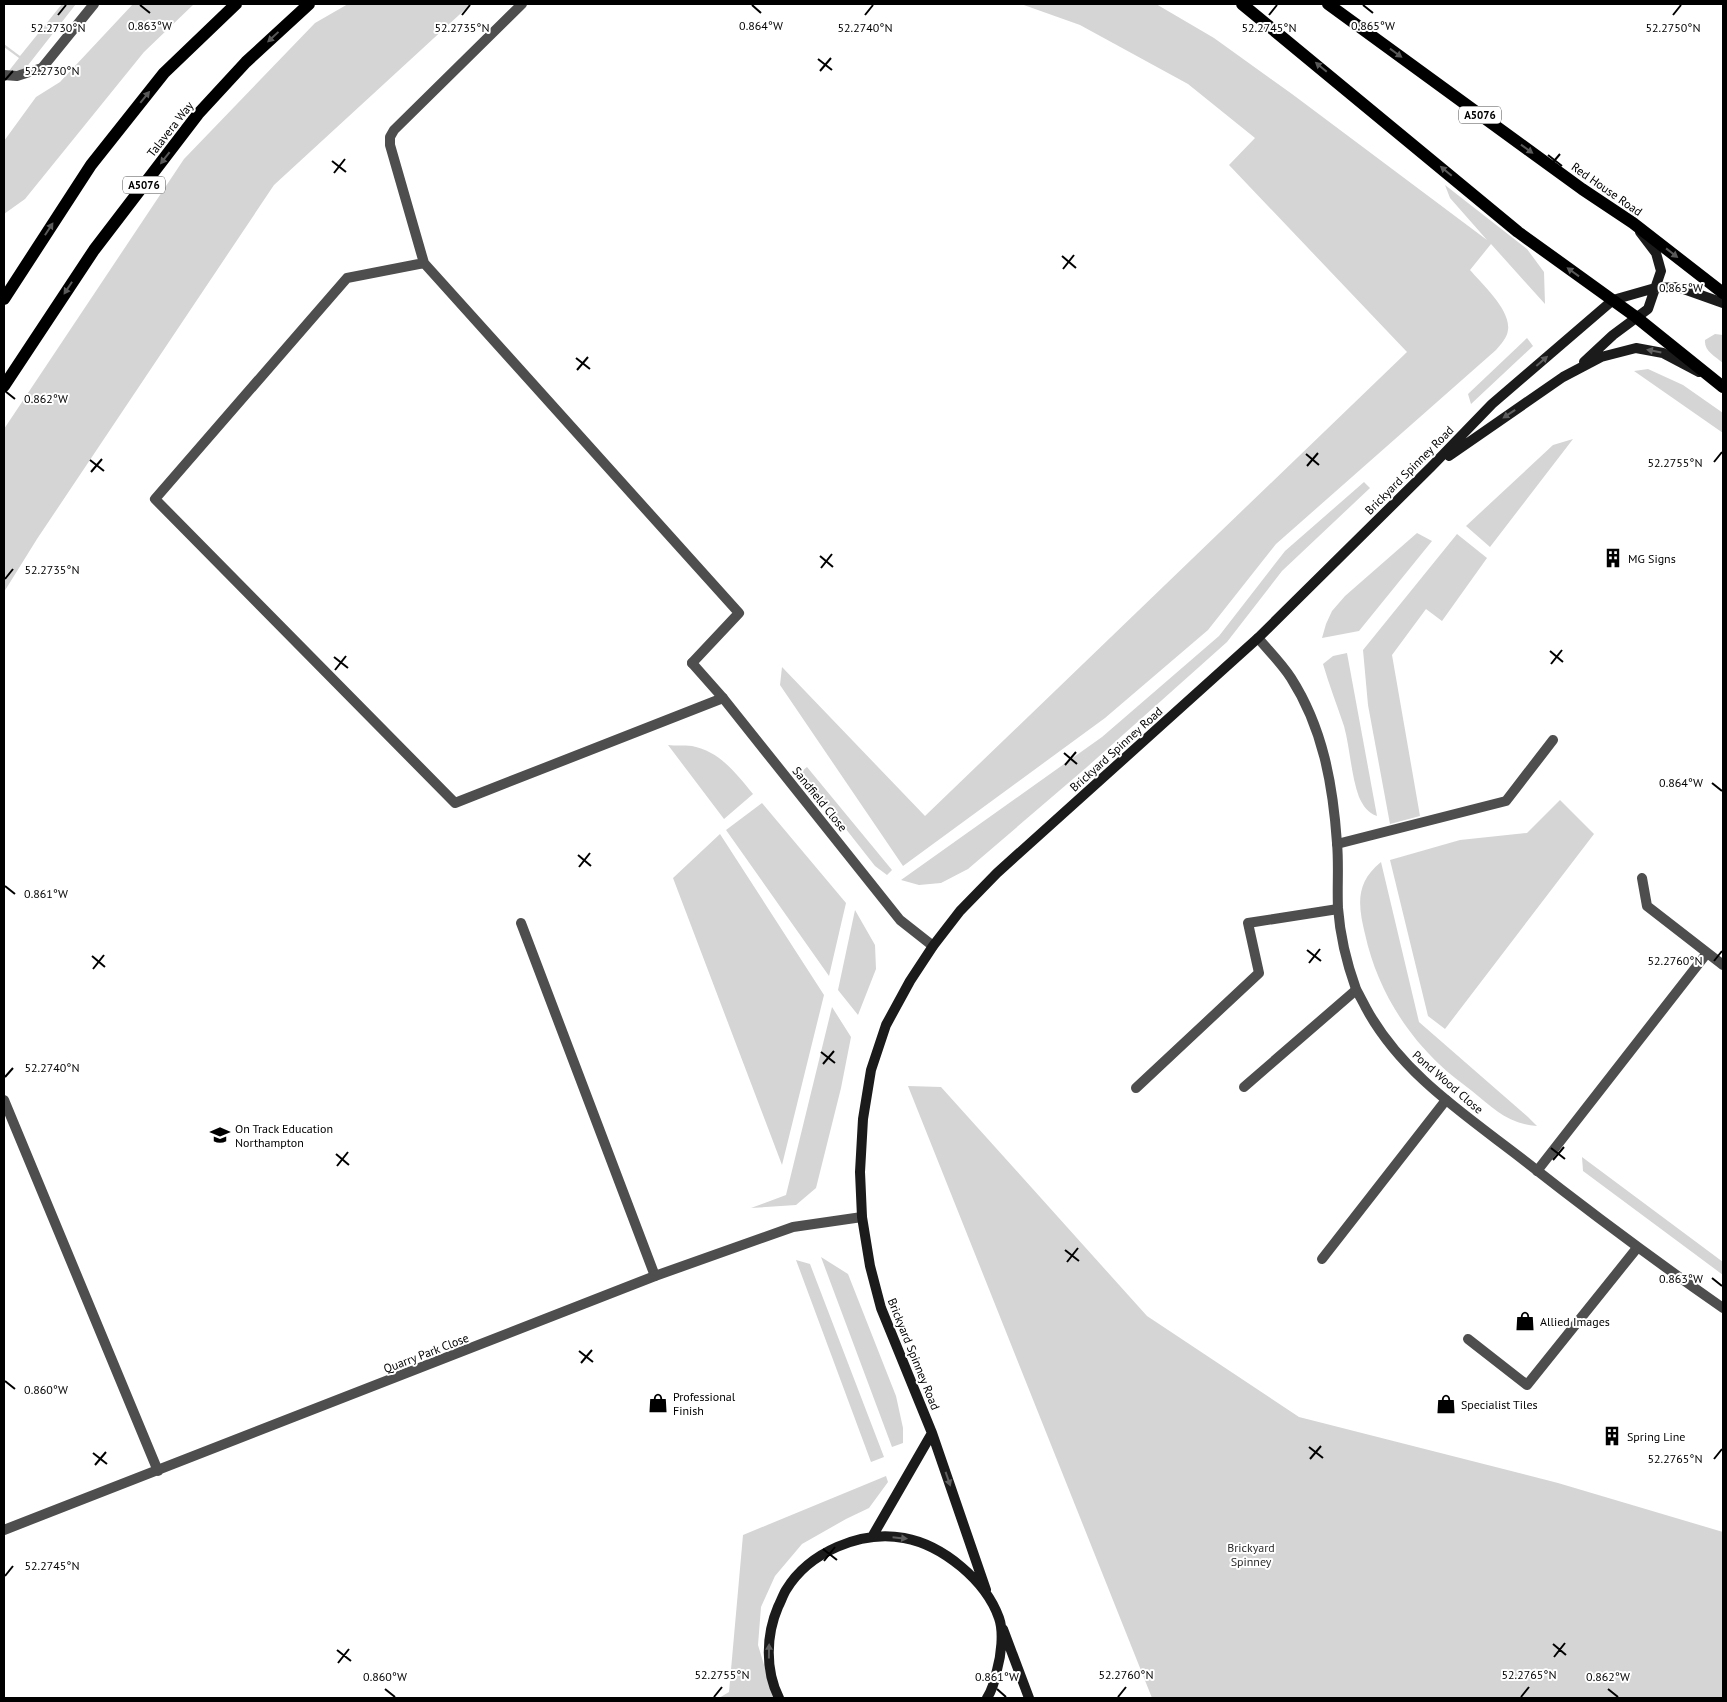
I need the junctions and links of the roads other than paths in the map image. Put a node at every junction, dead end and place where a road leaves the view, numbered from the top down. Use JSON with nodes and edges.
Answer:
{"nodes":[{"id":1,"x":94,"y":4,"type":"edge"},
{"id":2,"x":236,"y":4,"type":"edge"},
{"id":3,"x":309,"y":4,"type":"edge"},
{"id":4,"x":522,"y":4,"type":"edge"},
{"id":5,"x":1234,"y":4,"type":"edge"},
{"id":6,"x":1242,"y":4,"type":"edge"},
{"id":7,"x":1328,"y":4,"type":"edge"},
{"id":8,"x":1253,"y":12,"type":"junction"},
{"id":9,"x":4,"y":75,"type":"edge"},
{"id":10,"x":1633,"y":223,"type":"junction"},
{"id":11,"x":424,"y":263,"type":"junction"},
{"id":12,"x":1656,"y":288,"type":"junction"},
{"id":13,"x":1723,"y":293,"type":"edge"},
{"id":14,"x":5,"y":294,"type":"edge"},
{"id":15,"x":1613,"y":300,"type":"junction"},
{"id":16,"x":1723,"y":303,"type":"edge"},
{"id":17,"x":1636,"y":317,"type":"junction"},
{"id":18,"x":1572,"y":372,"type":"junction"},
{"id":19,"x":1718,"y":384,"type":"edge"},
{"id":20,"x":4,"y":386,"type":"edge"},
{"id":21,"x":1431,"y":467,"type":"junction"},
{"id":22,"x":1258,"y":638,"type":"junction"},
{"id":23,"x":723,"y":698,"type":"junction"},
{"id":24,"x":1553,"y":740,"type":"dead end"},
{"id":25,"x":1337,"y":844,"type":"junction"},
{"id":26,"x":1642,"y":878,"type":"dead end"},
{"id":27,"x":1338,"y":909,"type":"junction"},
{"id":28,"x":521,"y":923,"type":"dead end"},
{"id":29,"x":933,"y":946,"type":"junction"},
{"id":30,"x":1708,"y":953,"type":"junction"},
{"id":31,"x":1723,"y":965,"type":"edge"},
{"id":32,"x":1356,"y":990,"type":"junction"},
{"id":33,"x":1244,"y":1087,"type":"dead end"},
{"id":34,"x":1136,"y":1088,"type":"dead end"},
{"id":35,"x":4,"y":1100,"type":"edge"},
{"id":36,"x":1446,"y":1100,"type":"junction"},
{"id":37,"x":1537,"y":1171,"type":"junction"},
{"id":38,"x":862,"y":1217,"type":"junction"},
{"id":39,"x":1637,"y":1248,"type":"junction"},
{"id":40,"x":1322,"y":1259,"type":"dead end"},
{"id":41,"x":655,"y":1276,"type":"junction"},
{"id":42,"x":1723,"y":1308,"type":"edge"},
{"id":43,"x":1468,"y":1339,"type":"dead end"},
{"id":44,"x":932,"y":1433,"type":"junction"},
{"id":45,"x":158,"y":1471,"type":"junction"},
{"id":46,"x":4,"y":1530,"type":"edge"},
{"id":47,"x":872,"y":1536,"type":"junction"},
{"id":48,"x":986,"y":1590,"type":"junction"},
{"id":49,"x":1000,"y":1619,"type":"junction"},
{"id":50,"x":779,"y":1698,"type":"edge"},
{"id":51,"x":988,"y":1698,"type":"edge"},
{"id":52,"x":1030,"y":1698,"type":"edge"}],
"edges":[{"from":1,"to":9,"type":"street"},
{"from":14,"to":2,"type":"main road","one_way":true},
{"from":3,"to":20,"type":"main road","name":"Talavera Way","number":"A5076","one_way":true},
{"from":4,"to":11,"type":"street"},
{"from":5,"to":8,"type":"main road"},
{"from":6,"to":8,"type":"main road"},
{"from":7,"to":10,"type":"main road","name":"Red House Road","number":"A5076","one_way":true},
{"from":15,"to":8,"type":"main road","one_way":true},
{"from":10,"to":12,"type":"street"},
{"from":10,"to":13,"type":"main road","name":"Red House Road","number":"A5076","one_way":true},
{"from":11,"to":23,"type":"street","name":"Sandfield Close"},
{"from":11,"to":23,"type":"street"},
{"from":12,"to":15,"type":"street","name":"Brickyard Spinney Road"},
{"from":12,"to":16,"type":"street","name":"Brickyard Spinney Road"},
{"from":12,"to":17,"type":"street"},
{"from":15,"to":17,"type":"main road"},
{"from":21,"to":15,"type":"street","name":"Brickyard Spinney Road","one_way":true},
{"from":17,"to":18,"type":"street"},
{"from":17,"to":19,"type":"main road"},
{"from":19,"to":18,"type":"street","one_way":true},
{"from":18,"to":21,"type":"street","one_way":true},
{"from":21,"to":22,"type":"street","name":"Brickyard Spinney Road"},
{"from":22,"to":25,"type":"street","name":"Pond Wood Close"},
{"from":22,"to":29,"type":"street","name":"Brickyard Spinney Road"},
{"from":23,"to":29,"type":"street","name":"Sandfield Close"},
{"from":24,"to":25,"type":"street"},
{"from":25,"to":27,"type":"street","name":"Pond Wood Close"},
{"from":26,"to":30,"type":"street"},
{"from":27,"to":32,"type":"street","name":"Pond Wood Close"},
{"from":27,"to":34,"type":"street"},
{"from":28,"to":41,"type":"street"},
{"from":29,"to":38,"type":"street","name":"Brickyard Spinney Road"},
{"from":30,"to":31,"type":"street"},
{"from":30,"to":37,"type":"street"},
{"from":32,"to":33,"type":"street"},
{"from":32,"to":36,"type":"street","name":"Pond Wood Close"},
{"from":35,"to":45,"type":"street"},
{"from":36,"to":37,"type":"street","name":"Pond Wood Close"},
{"from":36,"to":40,"type":"street"},
{"from":37,"to":39,"type":"street","name":"Pond Wood Close"},
{"from":38,"to":41,"type":"street","name":"Quarry Park Close"},
{"from":38,"to":44,"type":"street","name":"Brickyard Spinney Road"},
{"from":39,"to":42,"type":"street","name":"Pond Wood Close"},
{"from":39,"to":43,"type":"street"},
{"from":41,"to":45,"type":"street","name":"Quarry Park Close"},
{"from":44,"to":47,"type":"street"},
{"from":44,"to":48,"type":"street","name":"Brickyard Spinney Road","one_way":true},
{"from":45,"to":46,"type":"street","name":"Quarry Park Close"},
{"from":47,"to":48,"type":"street","one_way":true},
{"from":50,"to":47,"type":"street","one_way":true},
{"from":48,"to":49,"type":"street"},
{"from":49,"to":51,"type":"street"},
{"from":49,"to":52,"type":"street"}]}
